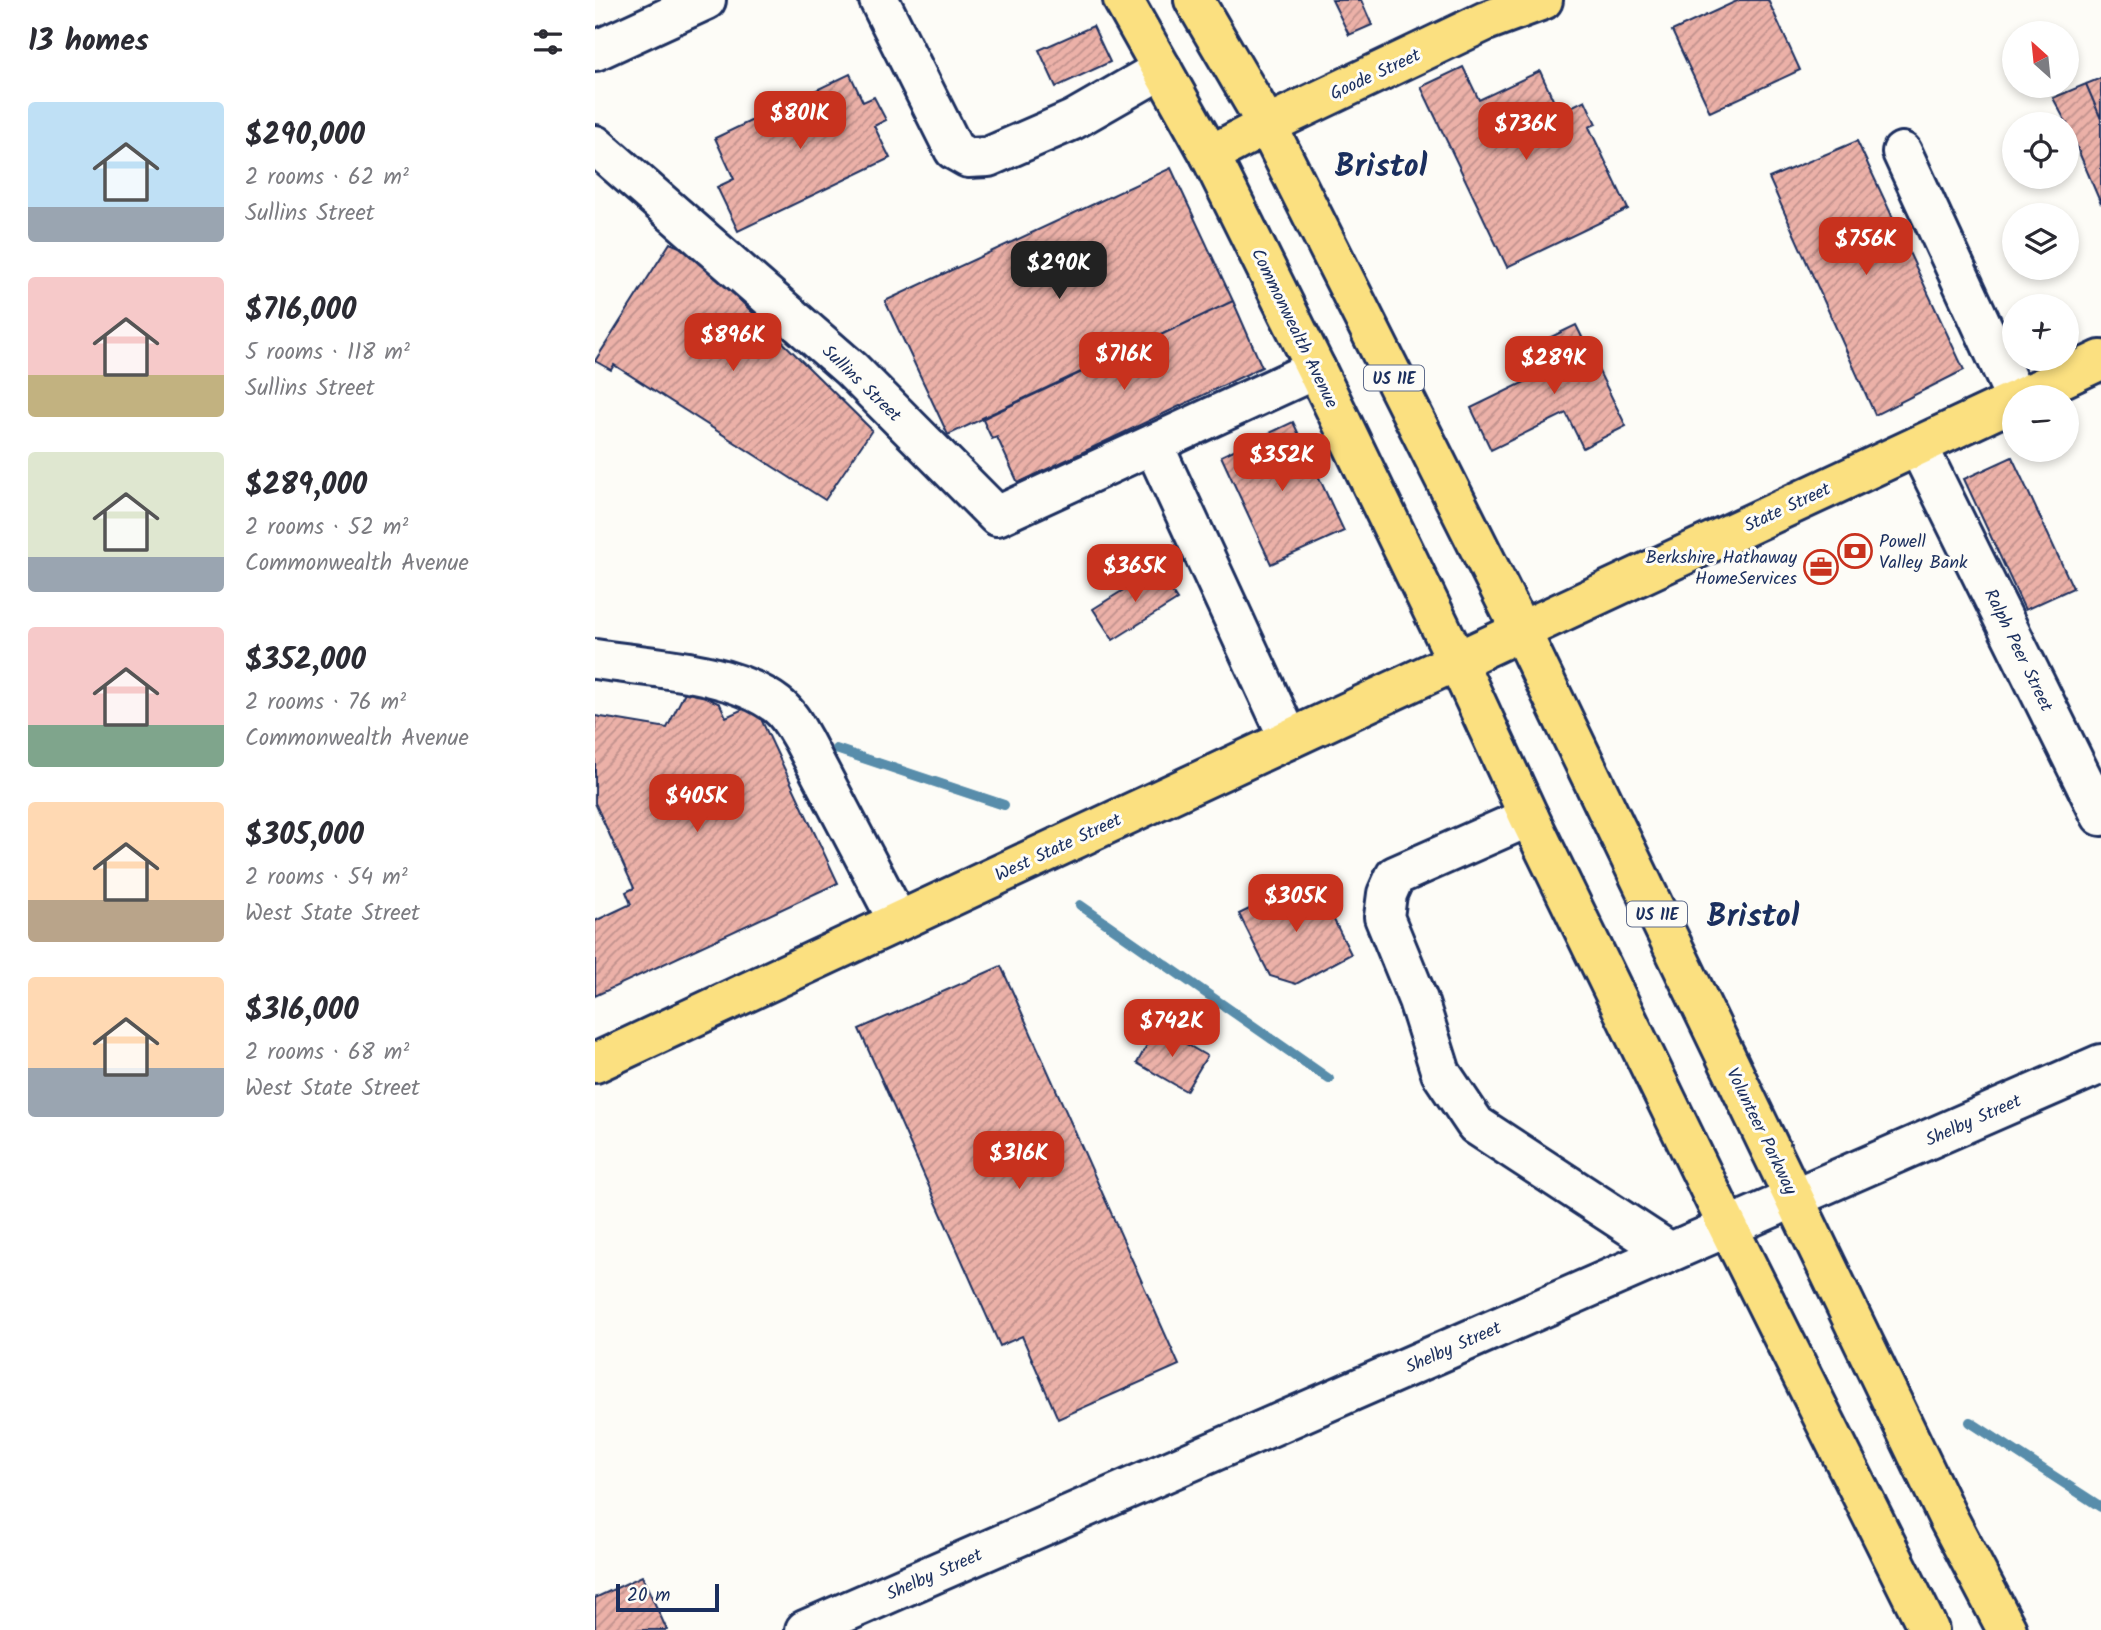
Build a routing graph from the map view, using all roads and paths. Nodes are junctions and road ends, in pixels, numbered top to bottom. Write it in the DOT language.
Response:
graph roads {
  1 [pos="706,0"];
  2 [pos="879,0"];
  3 [pos="1123,0"];
  4 [pos="1194,0"];
  5 [pos="1543,0"];
  6 [pos="595,51"];
  7 [pos="1162,69"];
  8 [pos="1267,125"];
  9 [pos="595,145"];
  10 [pos="1902,152"];
  11 [pos="1210,155"];
  12 [pos="2101,360"];
  13 [pos="1316,369"];
  14 [pos="2009,385"];
  15 [pos="2048,385"];
  16 [pos="2002,405"];
  17 [pos="1153,444"];
  18 [pos="1918,446"];
  19 [pos="1521,631"];
  20 [pos="595,659"];
  21 [pos="1457,661"];
  22 [pos="1289,739"];
  23 [pos="2101,816"];
  24 [pos="1529,817"];
  25 [pos="898,921"];
  26 [pos="595,1063"];
  27 [pos="2101,1064"];
  28 [pos="1794,1198"];
  29 [pos="1728,1227"];
  30 [pos="1670,1252"];
  31 [pos="805,1630"];
  32 [pos="1929,1630"];
  33 [pos="2007,1630"];
  1 -- 6 [label="street"];
  2 -- 7 [label="street"];
  3 -- 7 [label="main road, Commonwealth Avenue"];
  4 -- 8 [label="main road, US 11E"];
  5 -- 8 [label="main road, Goode Street"];
  7 -- 11 [label="main road, Commonwealth Avenue"];
  8 -- 11 [label="main road, Goode Street"];
  8 -- 19 [label="main road, US 11E"];
  9 -- 17 [label="street, Sullins Street"];
  10 -- 14 [label="street"];
  11 -- 13 [label="main road, Commonwealth Avenue"];
  12 -- 15 [label="main road"];
  13 -- 17 [label="street"];
  13 -- 21 [label="main road, Commonwealth Avenue"];
  16 -- 18 [label="main road, State Street"];
  17 -- 22 [label="street"];
  18 -- 19 [label="main road, State Street"];
  18 -- 23 [label="street, Ralph Peer Street"];
  19 -- 21 [label="main road, West State Street"];
  19 -- 28 [label="main road, Volunteer Parkway / US 11E"];
  20 -- 25 [label="street"];
  21 -- 22 [label="main road, West State Street"];
  21 -- 24 [label="main road"];
  22 -- 25 [label="main road, West State Street"];
  24 -- 29 [label="main road"];
  24 -- 30 [label="street"];
  25 -- 26 [label="main road, West State Street"];
  27 -- 28 [label="street, Shelby Street"];
  28 -- 29 [label="street, Shelby Street"];
  28 -- 33 [label="main road, Volunteer Parkway / US 11E"];
  29 -- 30 [label="street, Shelby Street"];
  29 -- 32 [label="main road"];
  30 -- 31 [label="street, Shelby Street"];
}
